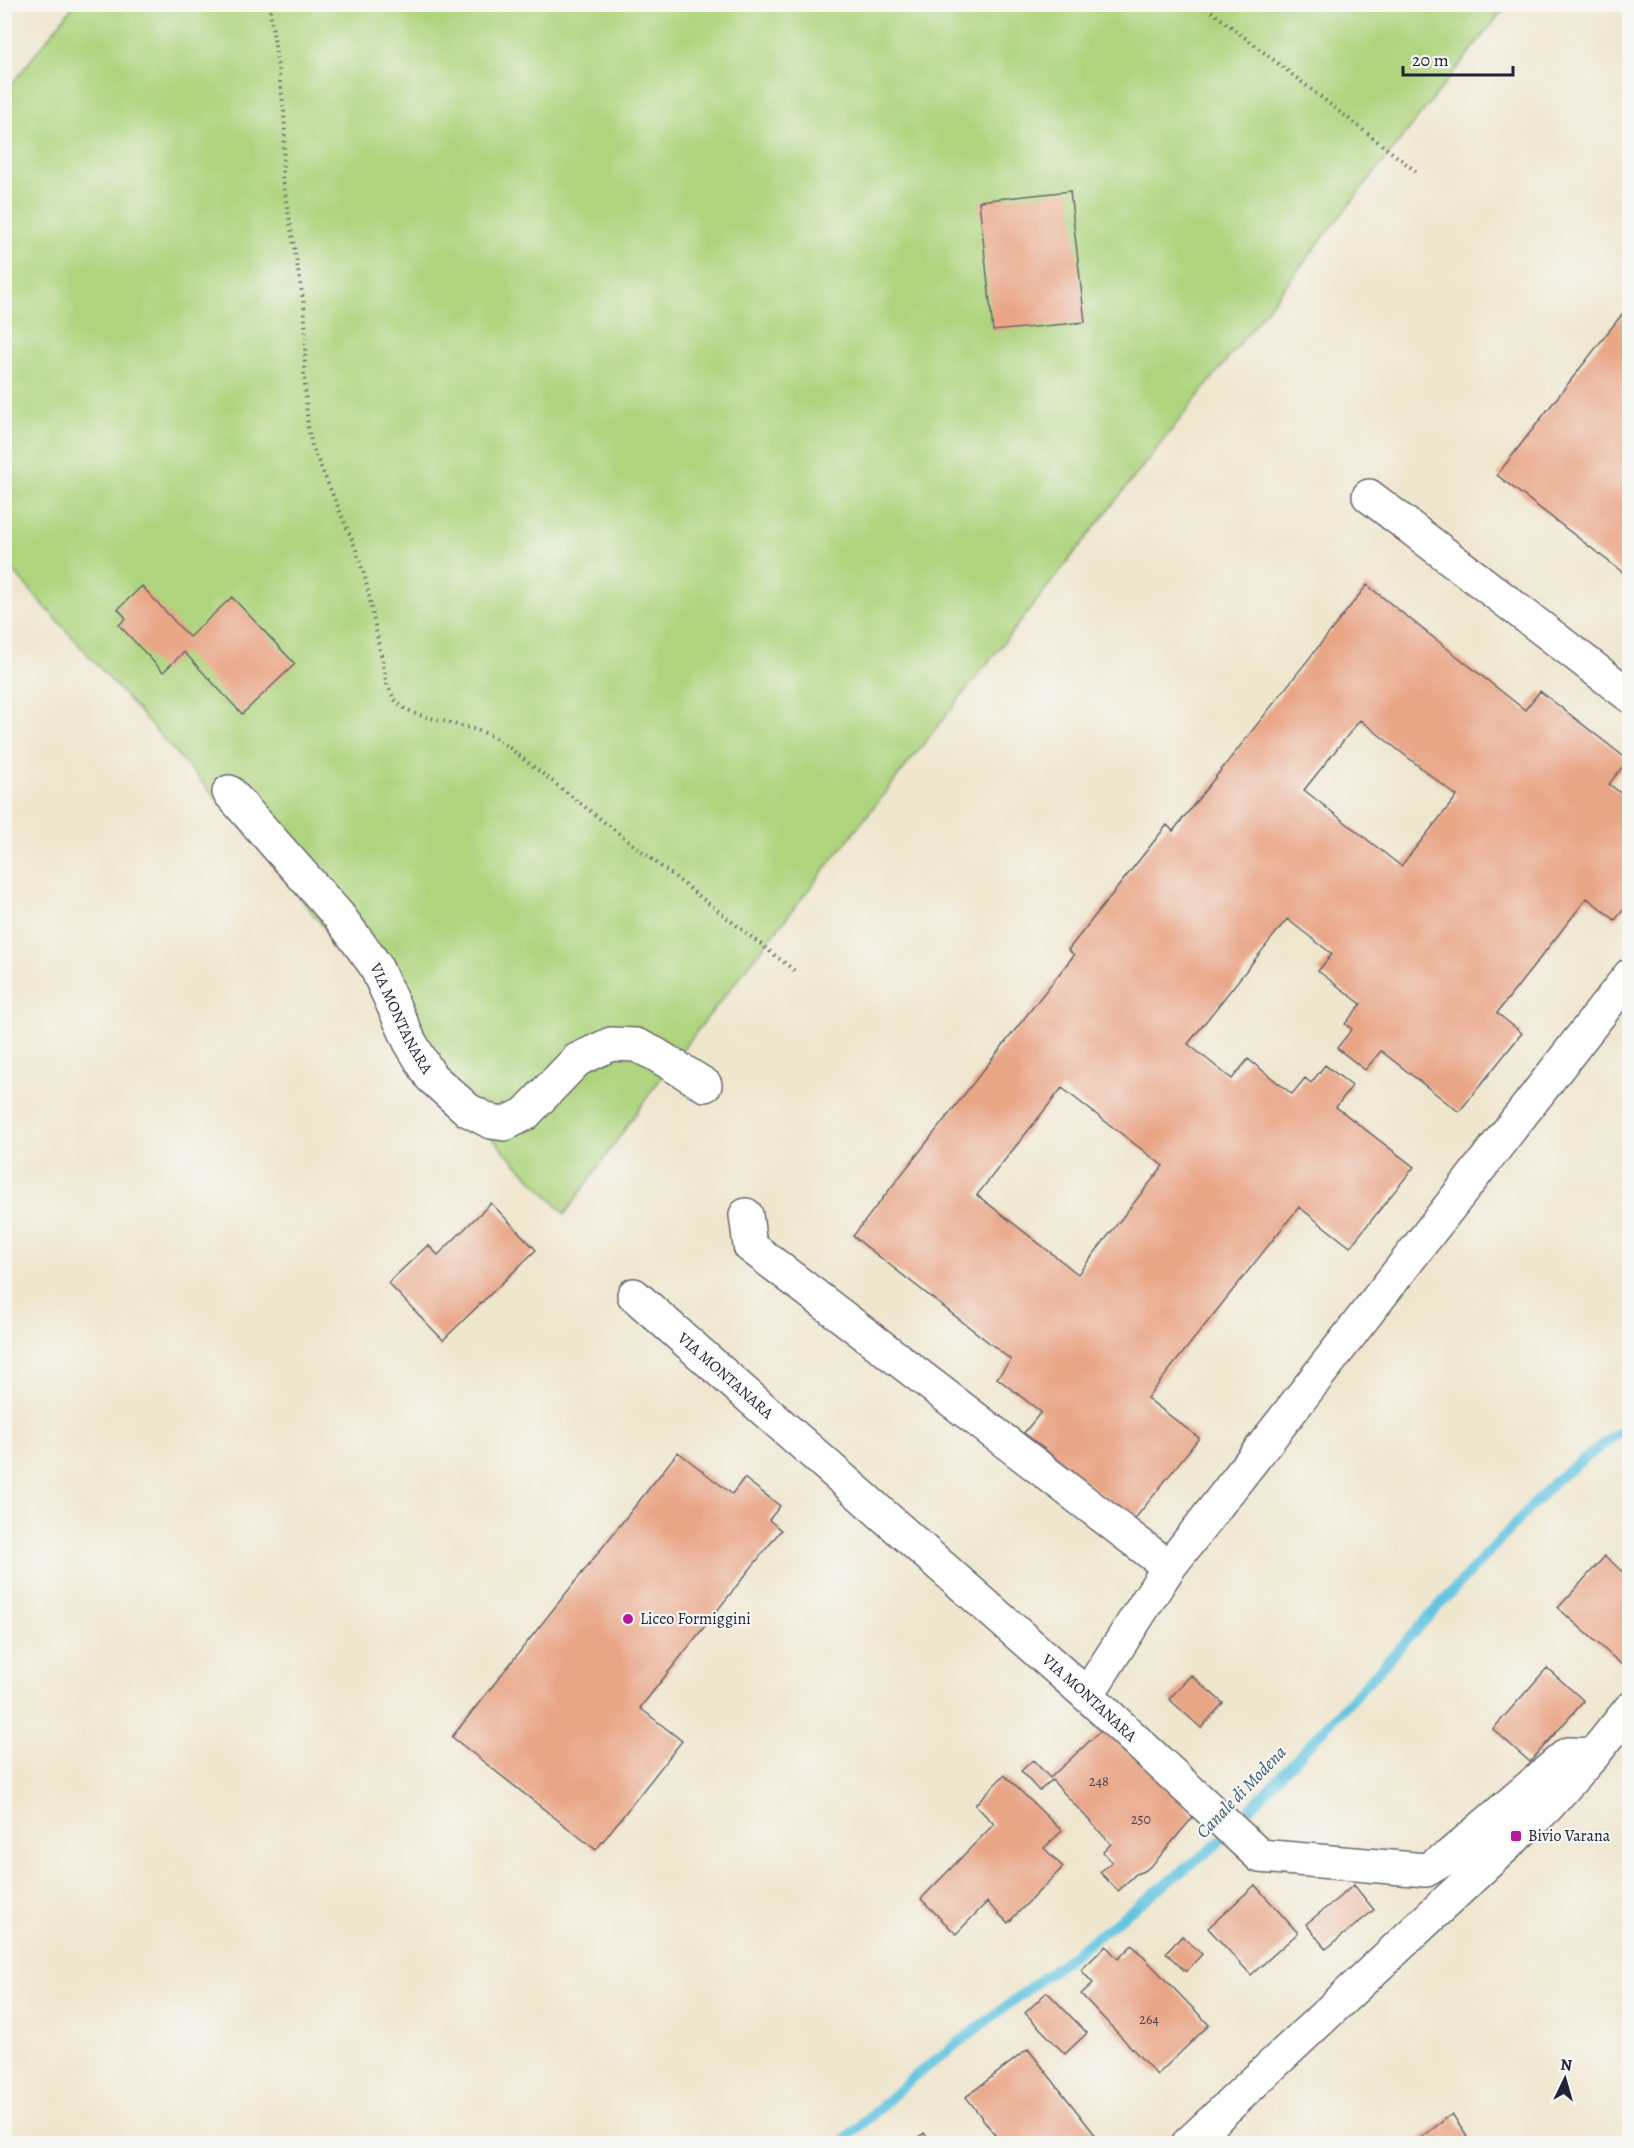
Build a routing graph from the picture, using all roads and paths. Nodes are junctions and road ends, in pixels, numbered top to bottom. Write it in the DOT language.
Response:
graph roads {
  1 [pos="269,4"];
  2 [pos="1202,4"];
  3 [pos="1418,172"];
  4 [pos="1369,496"];
  5 [pos="1629,696"];
  6 [pos="229,792"];
  7 [pos="795,971"];
  8 [pos="1629,975"];
  9 [pos="705,1085"];
  10 [pos="746,1215"];
  11 [pos="634,1295"];
  12 [pos="1168,1567"];
  13 [pos="1087,1695"];
  14 [pos="1629,1709"];
  15 [pos="1593,1755"];
  16 [pos="1188,2144"];
  1 -- 7 [label="path"];
  2 -- 3 [label="path"];
  4 -- 5 [label="main road"];
  6 -- 9 [label="main road, VIA MONTANARA"];
  8 -- 12 [label="main road"];
  10 -- 12 [label="main road"];
  11 -- 13 [label="main road, VIA MONTANARA"];
  12 -- 13 [label="main road"];
  13 -- 15 [label="main road, VIA MONTANARA"];
  14 -- 15 [label="main road"];
  15 -- 16 [label="main road"];
}
